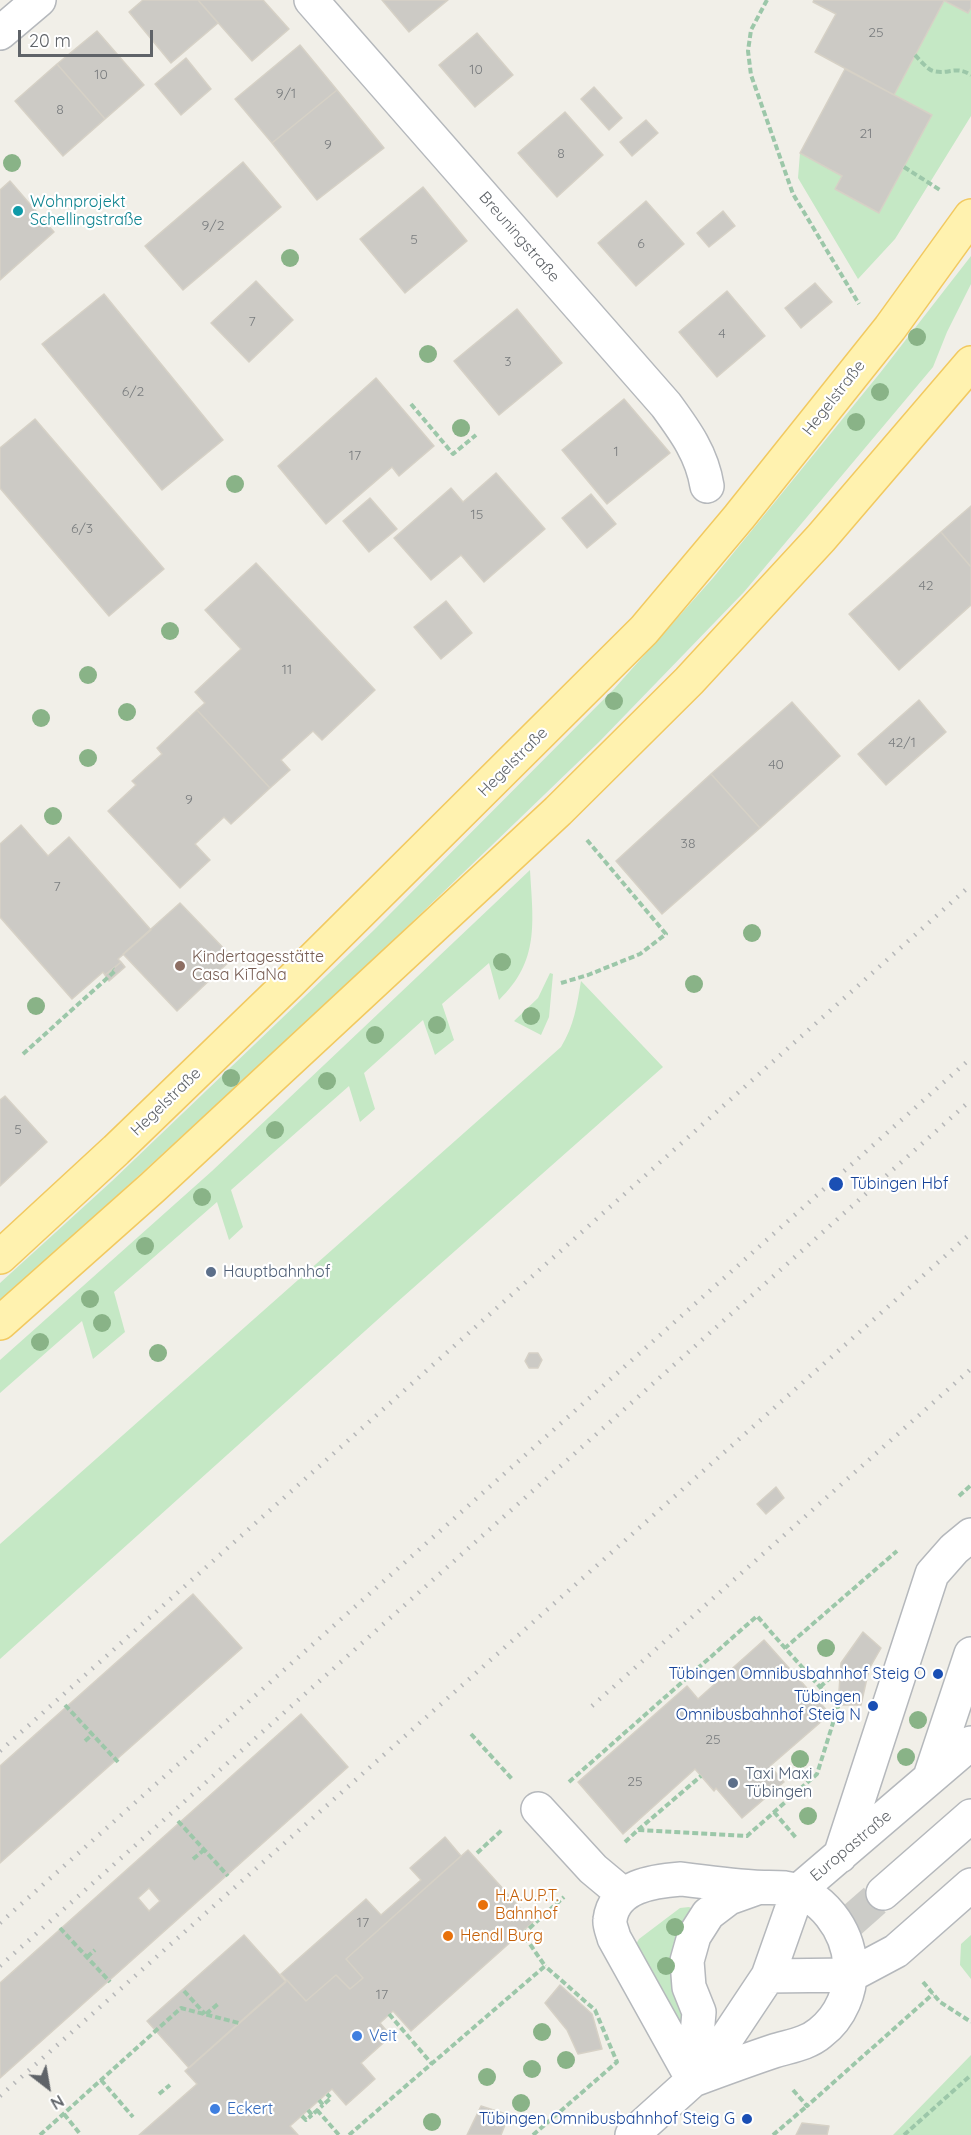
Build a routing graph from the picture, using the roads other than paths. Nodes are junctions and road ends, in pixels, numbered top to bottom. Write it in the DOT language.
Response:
graph roads {
  1 [pos="39,0"];
  2 [pos="311,0"];
  3 [pos="0,33"];
  4 [pos="971,216"];
  5 [pos="971,363"];
  6 [pos="707,486"];
  7 [pos="0,1257"];
  8 [pos="0,1323"];
  9 [pos="971,1535"];
  10 [pos="971,1654"];
  11 [pos="971,1743"];
  12 [pos="930,1779"];
  13 [pos="538,1809"];
  14 [pos="971,1816"];
  15 [pos="840,1856"];
  16 [pos="971,1885"];
  17 [pos="757,1888"];
  18 [pos="798,1891"];
  19 [pos="883,1893"];
  20 [pos="623,1894"];
  21 [pos="851,1975"];
  22 [pos="768,1976"];
  23 [pos="693,2080"];
  24 [pos="632,2135"];
  1 -- 3 [label="street"];
  2 -- 6 [label="street, Breuningstraße"];
  4 -- 7 [label="main road, Hegelstraße"];
  5 -- 8 [label="main road"];
  9 -- 15 [label="street"];
  10 -- 12 [label="street"];
  11 -- 12 [label="street, Europastraße"];
  12 -- 15 [label="street, Europastraße"];
  13 -- 20 [label="street"];
  14 -- 19 [label="street"];
  15 -- 18 [label="street, Europastraße"];
  16 -- 21 [label="street"];
  17 -- 18 [label="street"];
  17 -- 20 [label="street"];
  17 -- 23 [label="street"];
  18 -- 21 [label="street"];
  18 -- 22 [label="street, Europastraße"];
  20 -- 23 [label="street"];
  21 -- 22 [label="street"];
  21 -- 23 [label="street"];
  22 -- 23 [label="street, Europastraße"];
  23 -- 24 [label="street, Europastraße"];
}
